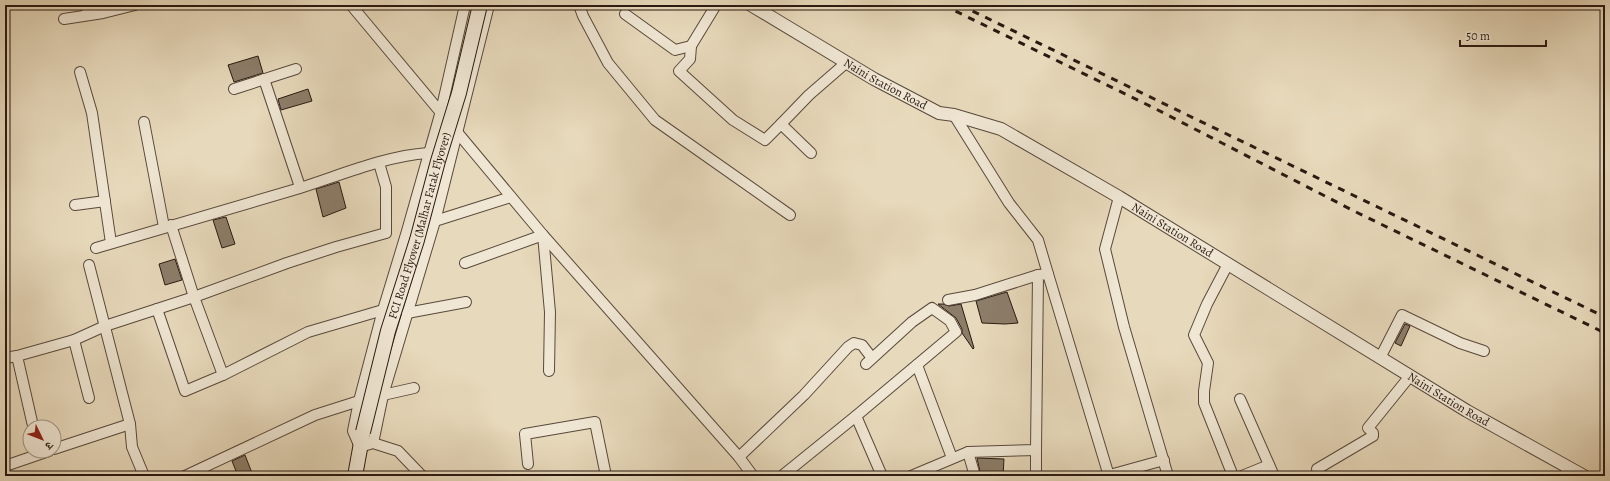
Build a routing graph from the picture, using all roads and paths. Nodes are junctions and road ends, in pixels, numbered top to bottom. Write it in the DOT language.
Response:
graph roads {
  1 [pos="135,5"];
  2 [pos="351,5"];
  3 [pos="465,5"];
  4 [pos="480,5"];
  5 [pos="489,5"];
  6 [pos="579,5"];
  7 [pos="716,5"];
  8 [pos="751,5"];
  9 [pos="88,10"];
  10 [pos="625,14"];
  11 [pos="64,20"];
  12 [pos="691,46"];
  13 [pos="847,62"];
  14 [pos="296,68"];
  15 [pos="80,72"];
  16 [pos="264,79"];
  17 [pos="234,89"];
  18 [pos="441,111"];
  19 [pos="954,115"];
  20 [pos="144,122"];
  21 [pos="781,124"];
  22 [pos="458,132"];
  23 [pos="428,153"];
  24 [pos="811,153"];
  25 [pos="379,163"];
  26 [pos="300,187"];
  27 [pos="511,197"];
  28 [pos="1119,197"];
  29 [pos="105,201"];
  30 [pos="75,205"];
  31 [pos="790,215"];
  32 [pos="435,221"];
  33 [pos="167,226"];
  34 [pos="543,235"];
  35 [pos="111,243"];
  36 [pos="96,248"];
  37 [pos="465,263"];
  38 [pos="1228,264"];
  39 [pos="89,265"];
  40 [pos="1043,275"];
  41 [pos="194,297"];
  42 [pos="948,300"];
  43 [pos="466,302"];
  44 [pos="157,309"];
  45 [pos="383,310"];
  46 [pos="407,313"];
  47 [pos="105,326"];
  48 [pos="74,340"];
  49 [pos="1484,351"];
  50 [pos="17,356"];
  51 [pos="5,358"];
  52 [pos="1380,358"];
  53 [pos="917,365"];
  54 [pos="550,371"];
  55 [pos="223,375"];
  56 [pos="1410,376"];
  57 [pos="414,388"];
  58 [pos="383,395"];
  59 [pos="89,398"];
  60 [pos="1240,398"];
  61 [pos="359,401"];
  62 [pos="856,416"];
  63 [pos="31,419"];
  64 [pos="130,424"];
  65 [pos="366,445"];
  66 [pos="62,446"];
  67 [pos="1036,450"];
  68 [pos="968,452"];
  69 [pos="739,458"];
  70 [pos="952,458"];
  71 [pos="26,459"];
  72 [pos="1164,460"];
  73 [pos="528,464"];
  74 [pos="1269,465"];
  75 [pos="5,466"];
  76 [pos="1317,469"];
  77 [pos="1567,472"];
  78 [pos="144,476"];
  79 [pos="185,476"];
  80 [pos="355,476"];
  81 [pos="422,476"];
  82 [pos="606,476"];
  83 [pos="753,476"];
  84 [pos="782,476"];
  85 [pos="882,476"];
  86 [pos="911,476"];
  87 [pos="975,476"];
  88 [pos="1036,476"];
  89 [pos="1108,476"];
  90 [pos="1168,476"];
  91 [pos="1233,476"];
  92 [pos="1242,476"];
  93 [pos="1274,476"];
  94 [pos="1584,476"];
  1 -- 9 [label="street"];
  2 -- 18 [label="street"];
  3 -- 18 [label="street"];
  4 -- 65 [label="main road, FCI Road Flyover (Malhar Fatak Flyover), bridge"];
  5 -- 22 [label="street"];
  6 -- 31 [label="street"];
  7 -- 12 [label="street"];
  8 -- 13 [label="street, Naini Station Road"];
  9 -- 11 [label="street"];
  10 -- 12 [label="street"];
  12 -- 21 [label="street"];
  13 -- 19 [label="street, Naini Station Road"];
  13 -- 21 [label="street"];
  14 -- 16 [label="street"];
  15 -- 29 [label="street"];
  16 -- 17 [label="street"];
  16 -- 26 [label="street"];
  18 -- 22 [label="street"];
  18 -- 23 [label="street"];
  19 -- 28 [label="street, Naini Station Road"];
  19 -- 40 [label="street"];
  20 -- 33 [label="street"];
  21 -- 24 [label="street"];
  22 -- 27 [label="street"];
  22 -- 32 [label="street"];
  23 -- 25 [label="street"];
  23 -- 45 [label="street"];
  25 -- 26 [label="street"];
  25 -- 41 [label="street"];
  26 -- 33 [label="street"];
  27 -- 32 [label="street"];
  27 -- 34 [label="street"];
  28 -- 38 [label="street, Naini Station Road"];
  28 -- 72 [label="street"];
  29 -- 30 [label="street"];
  29 -- 35 [label="street"];
  32 -- 46 [label="street"];
  33 -- 35 [label="street"];
  33 -- 41 [label="street"];
  34 -- 37 [label="street"];
  34 -- 54 [label="street"];
  34 -- 69 [label="street"];
  35 -- 36 [label="street"];
  38 -- 52 [label="street, Naini Station Road"];
  38 -- 91 [label="street"];
  39 -- 47 [label="street"];
  40 -- 42 [label="street"];
  40 -- 67 [label="street"];
  40 -- 89 [label="street"];
  41 -- 44 [label="street"];
  41 -- 55 [label="street"];
  43 -- 46 [label="street"];
  44 -- 47 [label="street"];
  44 -- 55 [label="street"];
  45 -- 55 [label="street"];
  45 -- 61 [label="street"];
  46 -- 58 [label="street"];
  47 -- 48 [label="street"];
  47 -- 64 [label="street"];
  48 -- 50 [label="street"];
  48 -- 59 [label="street"];
  49 -- 52 [label="street"];
  50 -- 51 [label="street"];
  50 -- 63 [label="street"];
  52 -- 56 [label="street, Naini Station Road"];
  53 -- 62 [label="street"];
  53 -- 69 [label="street"];
  53 -- 70 [label="street"];
  56 -- 76 [label="street"];
  56 -- 77 [label="street, Naini Station Road"];
  57 -- 58 [label="street"];
  58 -- 65 [label="street"];
  60 -- 74 [label="street"];
  61 -- 65 [label="street"];
  61 -- 79 [label="street"];
  62 -- 84 [label="street"];
  62 -- 85 [label="street"];
  64 -- 66 [label="street"];
  64 -- 78 [label="street"];
  65 -- 80 [label="main road, FCI Road Flyover (Malhar Fatak Flyover)"];
  65 -- 81 [label="street"];
  67 -- 68 [label="street"];
  67 -- 88 [label="street"];
  68 -- 70 [label="street"];
  68 -- 87 [label="street"];
  69 -- 83 [label="street"];
  70 -- 86 [label="street"];
  71 -- 75 [label="street"];
  72 -- 89 [label="street"];
  72 -- 90 [label="street"];
  73 -- 82 [label="street"];
  74 -- 92 [label="street"];
  74 -- 93 [label="street"];
  77 -- 94 [label="street, Naini Station Road"];
}
